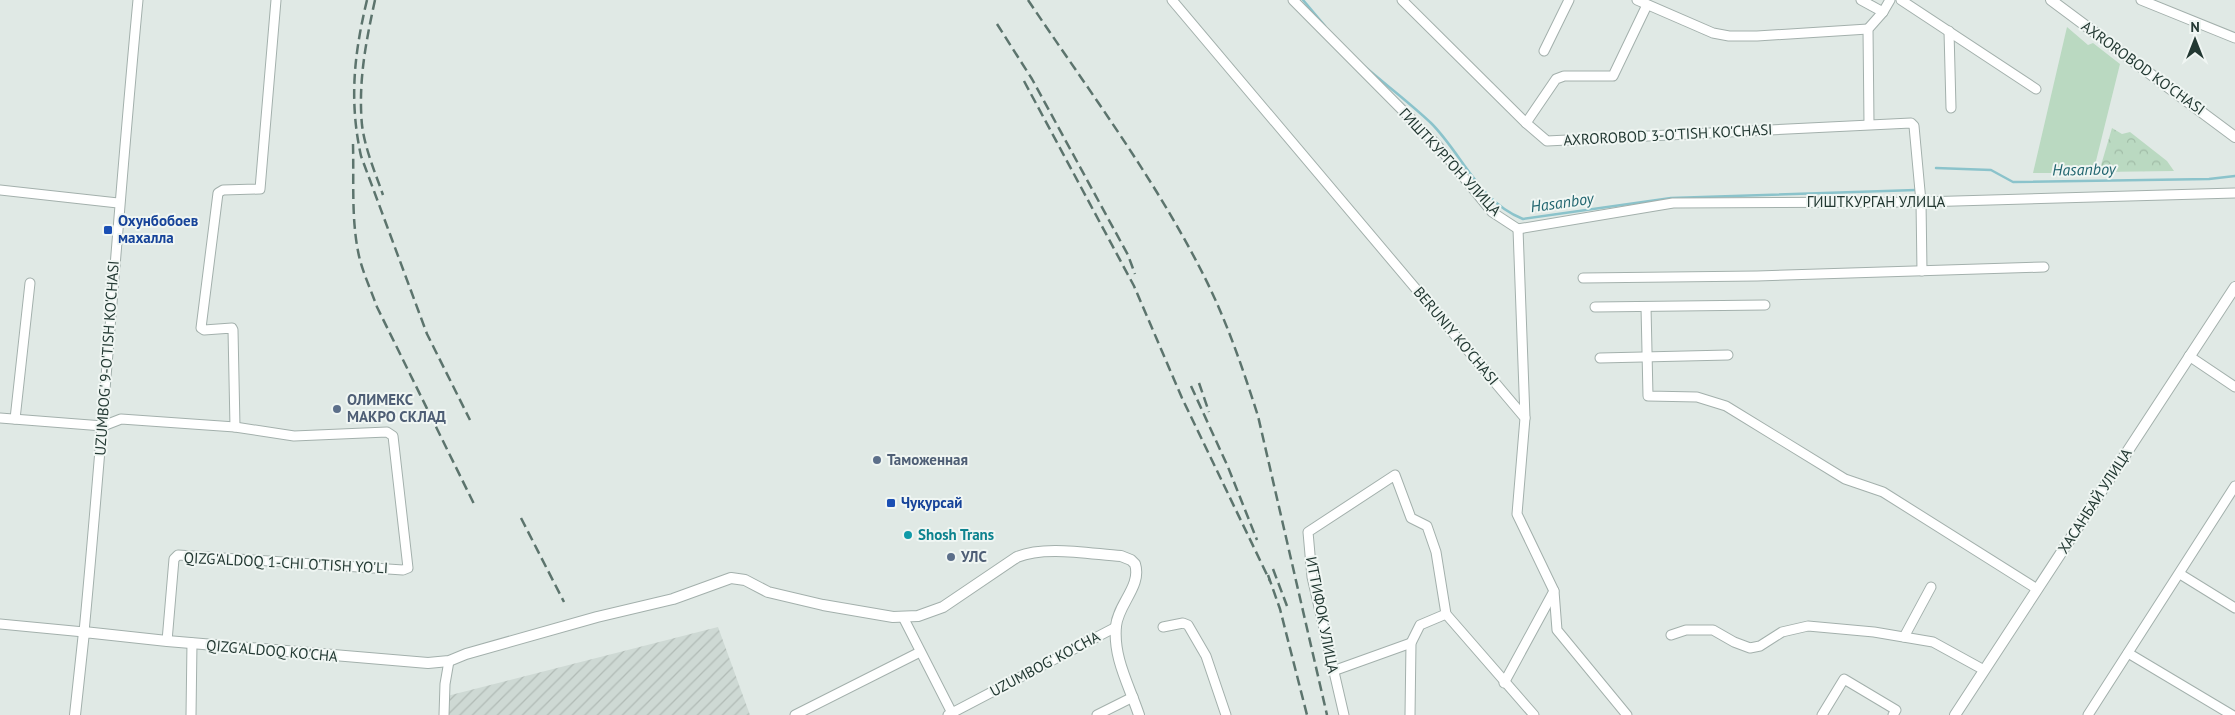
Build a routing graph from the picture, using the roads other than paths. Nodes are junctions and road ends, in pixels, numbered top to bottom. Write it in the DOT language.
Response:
graph roads {
  1 [pos="138,0"];
  2 [pos="276,0"];
  3 [pos="1172,0"];
  4 [pos="1293,0"];
  5 [pos="1402,0"];
  6 [pos="1568,0"];
  7 [pos="1861,0"];
  8 [pos="1890,0"];
  9 [pos="1901,0"];
  10 [pos="2141,0"];
  11 [pos="1643,2"];
  12 [pos="2058,2"];
  13 [pos="1883,12"];
  14 [pos="1868,29"];
  15 [pos="1949,31"];
  16 [pos="2235,38"];
  17 [pos="1544,51"];
  18 [pos="2036,89"];
  19 [pos="1951,108"];
  20 [pos="1526,123"];
  21 [pos="1870,124"];
  22 [pos="2235,137"];
  23 [pos="0,190"];
  24 [pos="2235,193"];
  25 [pos="1921,202"];
  26 [pos="118,203"];
  27 [pos="1518,230"];
  28 [pos="2044,267"];
  29 [pos="1922,271"];
  30 [pos="1583,278"];
  31 [pos="30,283"];
  32 [pos="2235,287"];
  33 [pos="1765,305"];
  34 [pos="1646,306"];
  35 [pos="1595,307"];
  36 [pos="1728,355"];
  37 [pos="2189,356"];
  38 [pos="1647,357"];
  39 [pos="1600,358"];
  40 [pos="2235,387"];
  41 [pos="0,418"];
  42 [pos="1526,418"];
  43 [pos="15,419"];
  44 [pos="103,426"];
  45 [pos="236,427"];
  46 [pos="2235,486"];
  47 [pos="2232,497"];
  48 [pos="2180,574"];
  49 [pos="1932,587"];
  50 [pos="2037,588"];
  51 [pos="1554,591"];
  52 [pos="2235,608"];
  53 [pos="1446,614"];
  54 [pos="903,618"];
  55 [pos="0,624"];
  56 [pos="1116,627"];
  57 [pos="1163,627"];
  58 [pos="84,632"];
  59 [pos="1671,635"];
  60 [pos="1904,637"];
  61 [pos="167,641"];
  62 [pos="192,643"];
  63 [pos="1410,643"];
  64 [pos="920,652"];
  65 [pos="2128,653"];
  66 [pos="449,661"];
  67 [pos="1984,670"];
  68 [pos="1333,671"];
  69 [pos="1504,683"];
  70 [pos="1133,697"];
  71 [pos="951,714"];
  72 [pos="1957,714"];
  73 [pos="75,715"];
  74 [pos="191,715"];
  75 [pos="444,715"];
  76 [pos="794,715"];
  77 [pos="1097,715"];
  78 [pos="1139,715"];
  79 [pos="1226,715"];
  80 [pos="1344,715"];
  81 [pos="1410,715"];
  82 [pos="1534,715"];
  83 [pos="1627,715"];
  84 [pos="1822,715"];
  85 [pos="1893,715"];
  86 [pos="2088,715"];
  87 [pos="2232,715"];
  1 -- 26 [label="street, UZUMBOG' 9-O'TISH KO'CHASI"];
  2 -- 45 [label="street"];
  3 -- 42 [label="street, BERUNIY KO'CHASI"];
  4 -- 27 [label="street, ГИШТКУРГОН УЛИЦА"];
  5 -- 20 [label="street, AXROROBOD 3-O'TISH KO'CHASI"];
  6 -- 17 [label="street"];
  7 -- 13 [label="street"];
  8 -- 13 [label="street"];
  9 -- 15 [label="street"];
  10 -- 16 [label="street"];
  11 -- 14 [label="street"];
  11 -- 20 [label="street"];
  12 -- 22 [label="street, AXROROBOD KO'CHASI"];
  13 -- 14 [label="street"];
  14 -- 21 [label="street"];
  15 -- 18 [label="street"];
  15 -- 19 [label="street"];
  20 -- 21 [label="street, AXROROBOD 3-O'TISH KO'CHASI"];
  21 -- 25 [label="street, AXROROBOD 3-O'TISH KO'CHASI"];
  23 -- 26 [label="street"];
  24 -- 25 [label="street, ГИШТКУРГАН УЛИЦА"];
  25 -- 27 [label="street, ГИШТКУРГАН УЛИЦА"];
  25 -- 29 [label="street"];
  26 -- 44 [label="street, UZUMBOG' 9-O'TISH KO'CHASI"];
  27 -- 42 [label="street"];
  28 -- 29 [label="street"];
  29 -- 30 [label="street"];
  31 -- 43 [label="street"];
  32 -- 37 [label="street, ХАСАНБАЙ УЛИЦА"];
  33 -- 34 [label="street"];
  34 -- 35 [label="street"];
  34 -- 38 [label="street"];
  36 -- 38 [label="street"];
  37 -- 40 [label="street"];
  37 -- 50 [label="street, ХАСАНБАЙ УЛИЦА"];
  38 -- 39 [label="street"];
  38 -- 50 [label="street"];
  41 -- 43 [label="street"];
  42 -- 51 [label="street"];
  43 -- 44 [label="street"];
  44 -- 45 [label="street"];
  44 -- 58 [label="street, UZUMBOG' 9-O'TISH KO'CHASI"];
  45 -- 61 [label="street, QIZG'ALDOQ 1-CHI O'TISH YO'LI"];
  46 -- 47 [label="street"];
  47 -- 48 [label="street"];
  48 -- 52 [label="street"];
  48 -- 65 [label="street"];
  49 -- 60 [label="street"];
  50 -- 67 [label="street, ХАСАНБАЙ УЛИЦА"];
  51 -- 69 [label="street"];
  51 -- 83 [label="street"];
  53 -- 63 [label="street"];
  53 -- 68 [label="street, ИТТИФОК УЛИЦА"];
  53 -- 69 [label="street"];
  54 -- 56 [label="street"];
  54 -- 64 [label="street"];
  54 -- 66 [label="street, QIZG'ALDOQ KO'CHA"];
  55 -- 58 [label="street, QIZG'ALDOQ KO'CHA"];
  56 -- 70 [label="street"];
  56 -- 71 [label="street, UZUMBOG' KO'CHA"];
  57 -- 79 [label="street"];
  58 -- 61 [label="street, QIZG'ALDOQ KO'CHA"];
  58 -- 73 [label="street, UZUMBOG' 9-O'TISH KO'CHASI"];
  59 -- 60 [label="street"];
  60 -- 67 [label="street"];
  61 -- 62 [label="street, QIZG'ALDOQ KO'CHA"];
  62 -- 66 [label="street, QIZG'ALDOQ KO'CHA"];
  62 -- 74 [label="street"];
  63 -- 68 [label="street"];
  63 -- 81 [label="street"];
  64 -- 71 [label="street"];
  64 -- 76 [label="street"];
  65 -- 86 [label="street"];
  65 -- 87 [label="street"];
  66 -- 75 [label="street"];
  67 -- 72 [label="street, ХАСАНБАЙ УЛИЦА"];
  68 -- 80 [label="street, ИТТИФОК УЛИЦА"];
  69 -- 82 [label="street"];
  70 -- 77 [label="street"];
  70 -- 78 [label="street"];
  84 -- 85 [label="street"];
}
